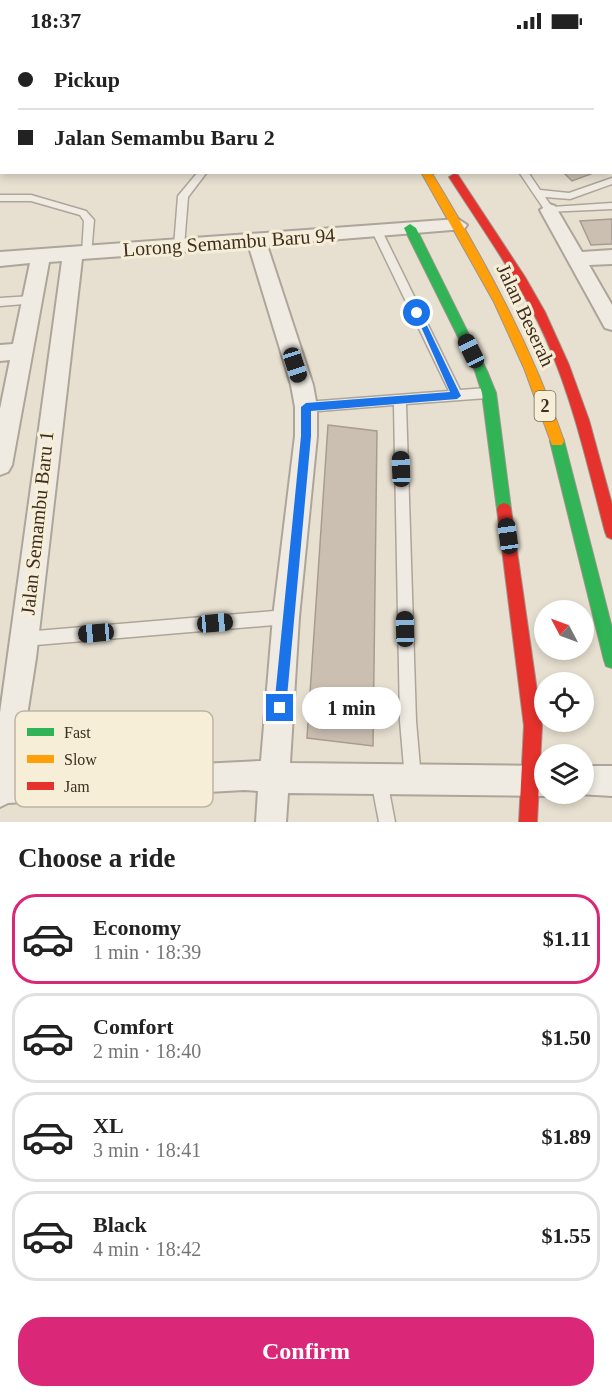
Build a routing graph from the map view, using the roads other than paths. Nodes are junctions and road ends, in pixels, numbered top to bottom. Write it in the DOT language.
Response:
graph roads {
  1 [pos="201,174"];
  2 [pos="427,174"];
  3 [pos="453,174"];
  4 [pos="525,174"];
  5 [pos="612,181"];
  6 [pos="538,193"];
  7 [pos="0,198"];
  8 [pos="612,206"];
  9 [pos="549,210"];
  10 [pos="458,225"];
  11 [pos="410,228"];
  12 [pos="377,231"];
  13 [pos="256,240"];
  14 [pos="179,246"];
  15 [pos="80,253"];
  16 [pos="41,256"];
  17 [pos="612,257"];
  18 [pos="0,259"];
  19 [pos="577,259"];
  20 [pos="32,300"];
  21 [pos="0,302"];
  22 [pos="610,317"];
  23 [pos="21,352"];
  24 [pos="0,353"];
  25 [pos="489,393"];
  26 [pos="457,396"];
  27 [pos="400,400"];
  28 [pos="306,407"];
  29 [pos="0,465"];
  30 [pos="612,532"];
  31 [pos="286,617"];
  32 [pos="24,639"];
  33 [pos="612,660"];
  34 [pos="10,673"];
  35 [pos="534,744"];
  36 [pos="213,777"];
  37 [pos="274,777"];
  38 [pos="379,780"];
  39 [pos="414,780"];
  40 [pos="534,781"];
  41 [pos="594,781"];
  42 [pos="612,782"];
  43 [pos="15,789"];
  44 [pos="0,790"];
  45 [pos="534,795"];
  46 [pos="271,822"];
  47 [pos="387,822"];
  48 [pos="528,822"];
  1 -- 14 [label="lane"];
  2 -- 10 [label="main road, Jalan Beserah / 2"];
  3 -- 30 [label="main road, Jalan Beserah / 2"];
  4 -- 6 [label="lane"];
  5 -- 6 [label="lane"];
  6 -- 9 [label="lane"];
  7 -- 15 [label="lane"];
  8 -- 9 [label="lane"];
  9 -- 19 [label="street"];
  10 -- 11 [label="street, Lorong Semambu Baru 94"];
  10 -- 33 [label="main road, Jalan Beserah / 2"];
  11 -- 12 [label="street, Lorong Semambu Baru 94"];
  11 -- 25 [label="main road"];
  12 -- 13 [label="street, Lorong Semambu Baru 94"];
  12 -- 26 [label="lane"];
  13 -- 14 [label="street, Lorong Semambu Baru 94"];
  13 -- 28 [label="street"];
  14 -- 15 [label="street, Lorong Semambu Baru 94"];
  15 -- 16 [label="street, Lorong Semambu Baru 94"];
  15 -- 32 [label="street, Jalan Semambu Baru 1"];
  16 -- 18 [label="street, Lorong Semambu Baru 94"];
  16 -- 20 [label="street"];
  17 -- 19 [label="street"];
  19 -- 22 [label="street"];
  20 -- 21 [label="lane"];
  20 -- 23 [label="street"];
  23 -- 24 [label="street"];
  23 -- 29 [label="street"];
  25 -- 26 [label="lane"];
  25 -- 35 [label="main road"];
  26 -- 27 [label="lane"];
  27 -- 28 [label="lane"];
  27 -- 39 [label="lane"];
  28 -- 31 [label="street"];
  31 -- 32 [label="lane"];
  31 -- 37 [label="street"];
  32 -- 34 [label="street, Jalan Semambu Baru 1"];
  34 -- 44 [label="street, Jalan Semambu Baru 1"];
  36 -- 37 [label="street"];
  37 -- 38 [label="street"];
  37 -- 46 [label="street"];
  38 -- 39 [label="street"];
  38 -- 47 [label="lane"];
  39 -- 40 [label="street"];
  41 -- 42 [label="street"];
  43 -- 44 [label="street"];
  45 -- 48 [label="main road"];
}
